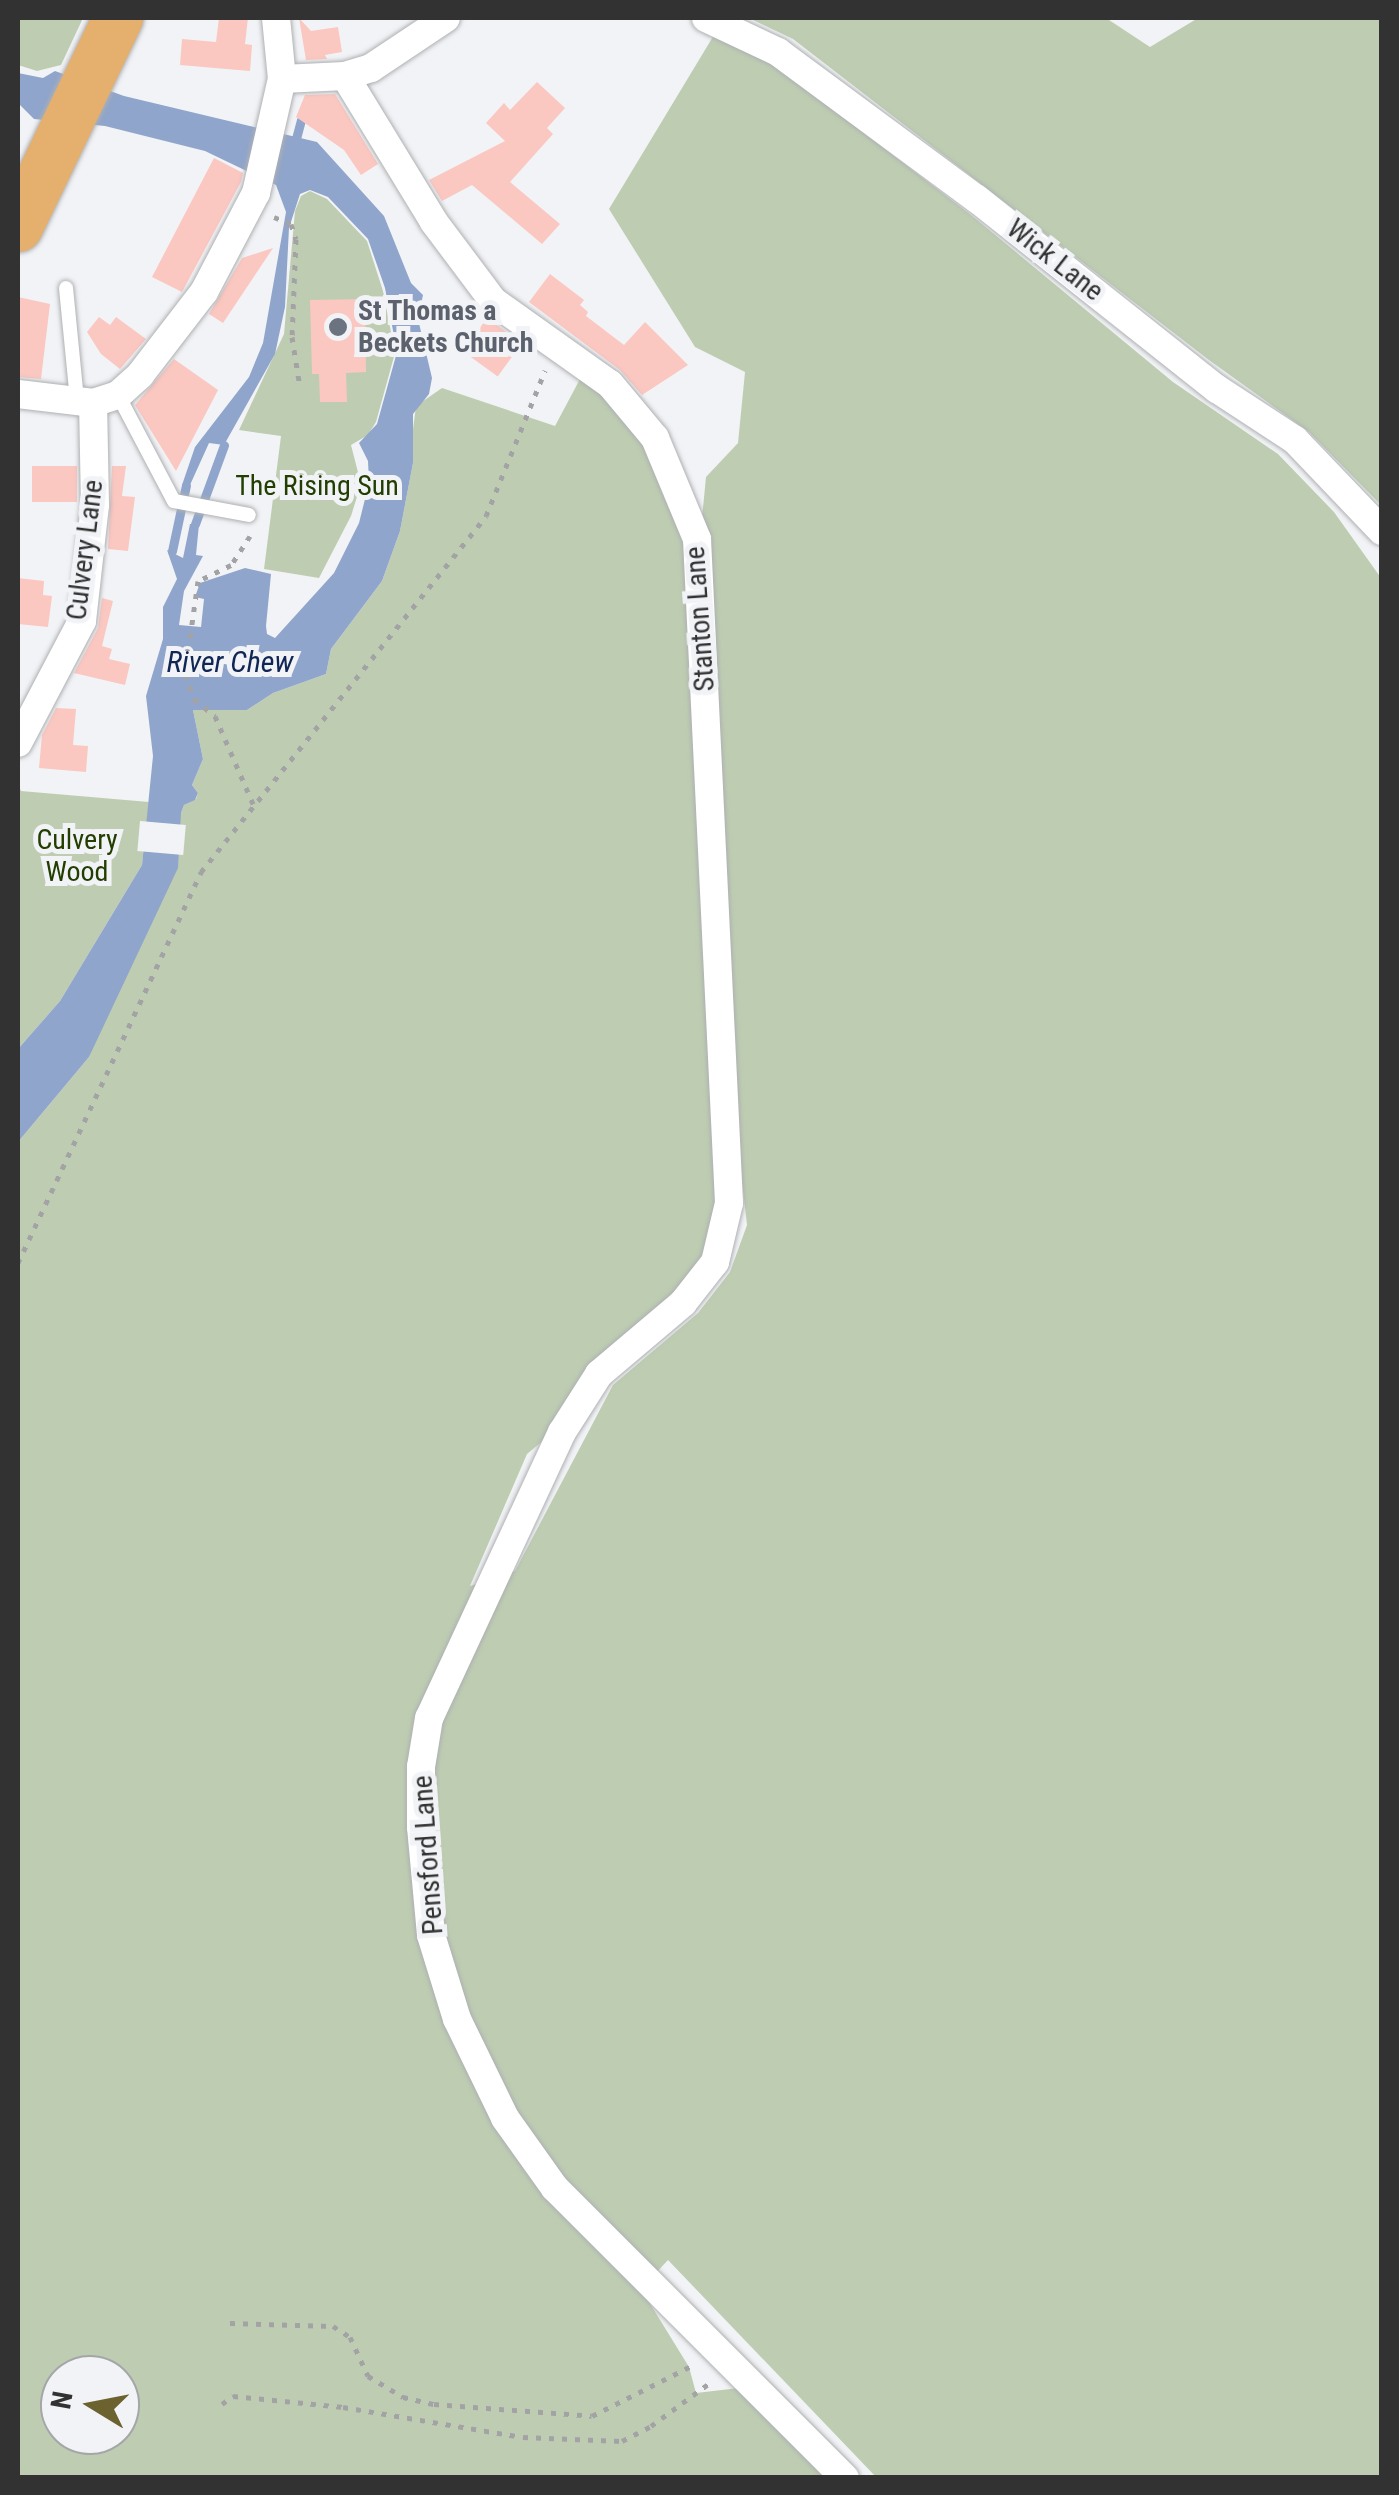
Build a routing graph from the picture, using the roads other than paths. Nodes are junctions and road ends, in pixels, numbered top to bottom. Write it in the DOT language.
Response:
graph roads {
  1 [pos="276,18"];
  2 [pos="446,18"];
  3 [pos="706,18"];
  4 [pos="108,38"];
  5 [pos="344,76"];
  6 [pos="282,80"];
  7 [pos="18,227"];
  8 [pos="66,288"];
  9 [pos="18,394"];
  10 [pos="96,400"];
  11 [pos="249,515"];
  12 [pos="1382,531"];
  13 [pos="18,743"];
  14 [pos="726,1114"];
  15 [pos="846,2478"];
  1 -- 6 [label="street"];
  2 -- 5 [label="street"];
  3 -- 12 [label="street, Wick Lane"];
  4 -- 7 [label="highway"];
  5 -- 6 [label="street"];
  5 -- 14 [label="street, Stanton Lane"];
  6 -- 10 [label="street"];
  8 -- 10 [label="lane"];
  9 -- 10 [label="street"];
  10 -- 11 [label="lane"];
  10 -- 13 [label="street, Culvery Lane"];
  14 -- 15 [label="street, Pensford Lane"];
}
